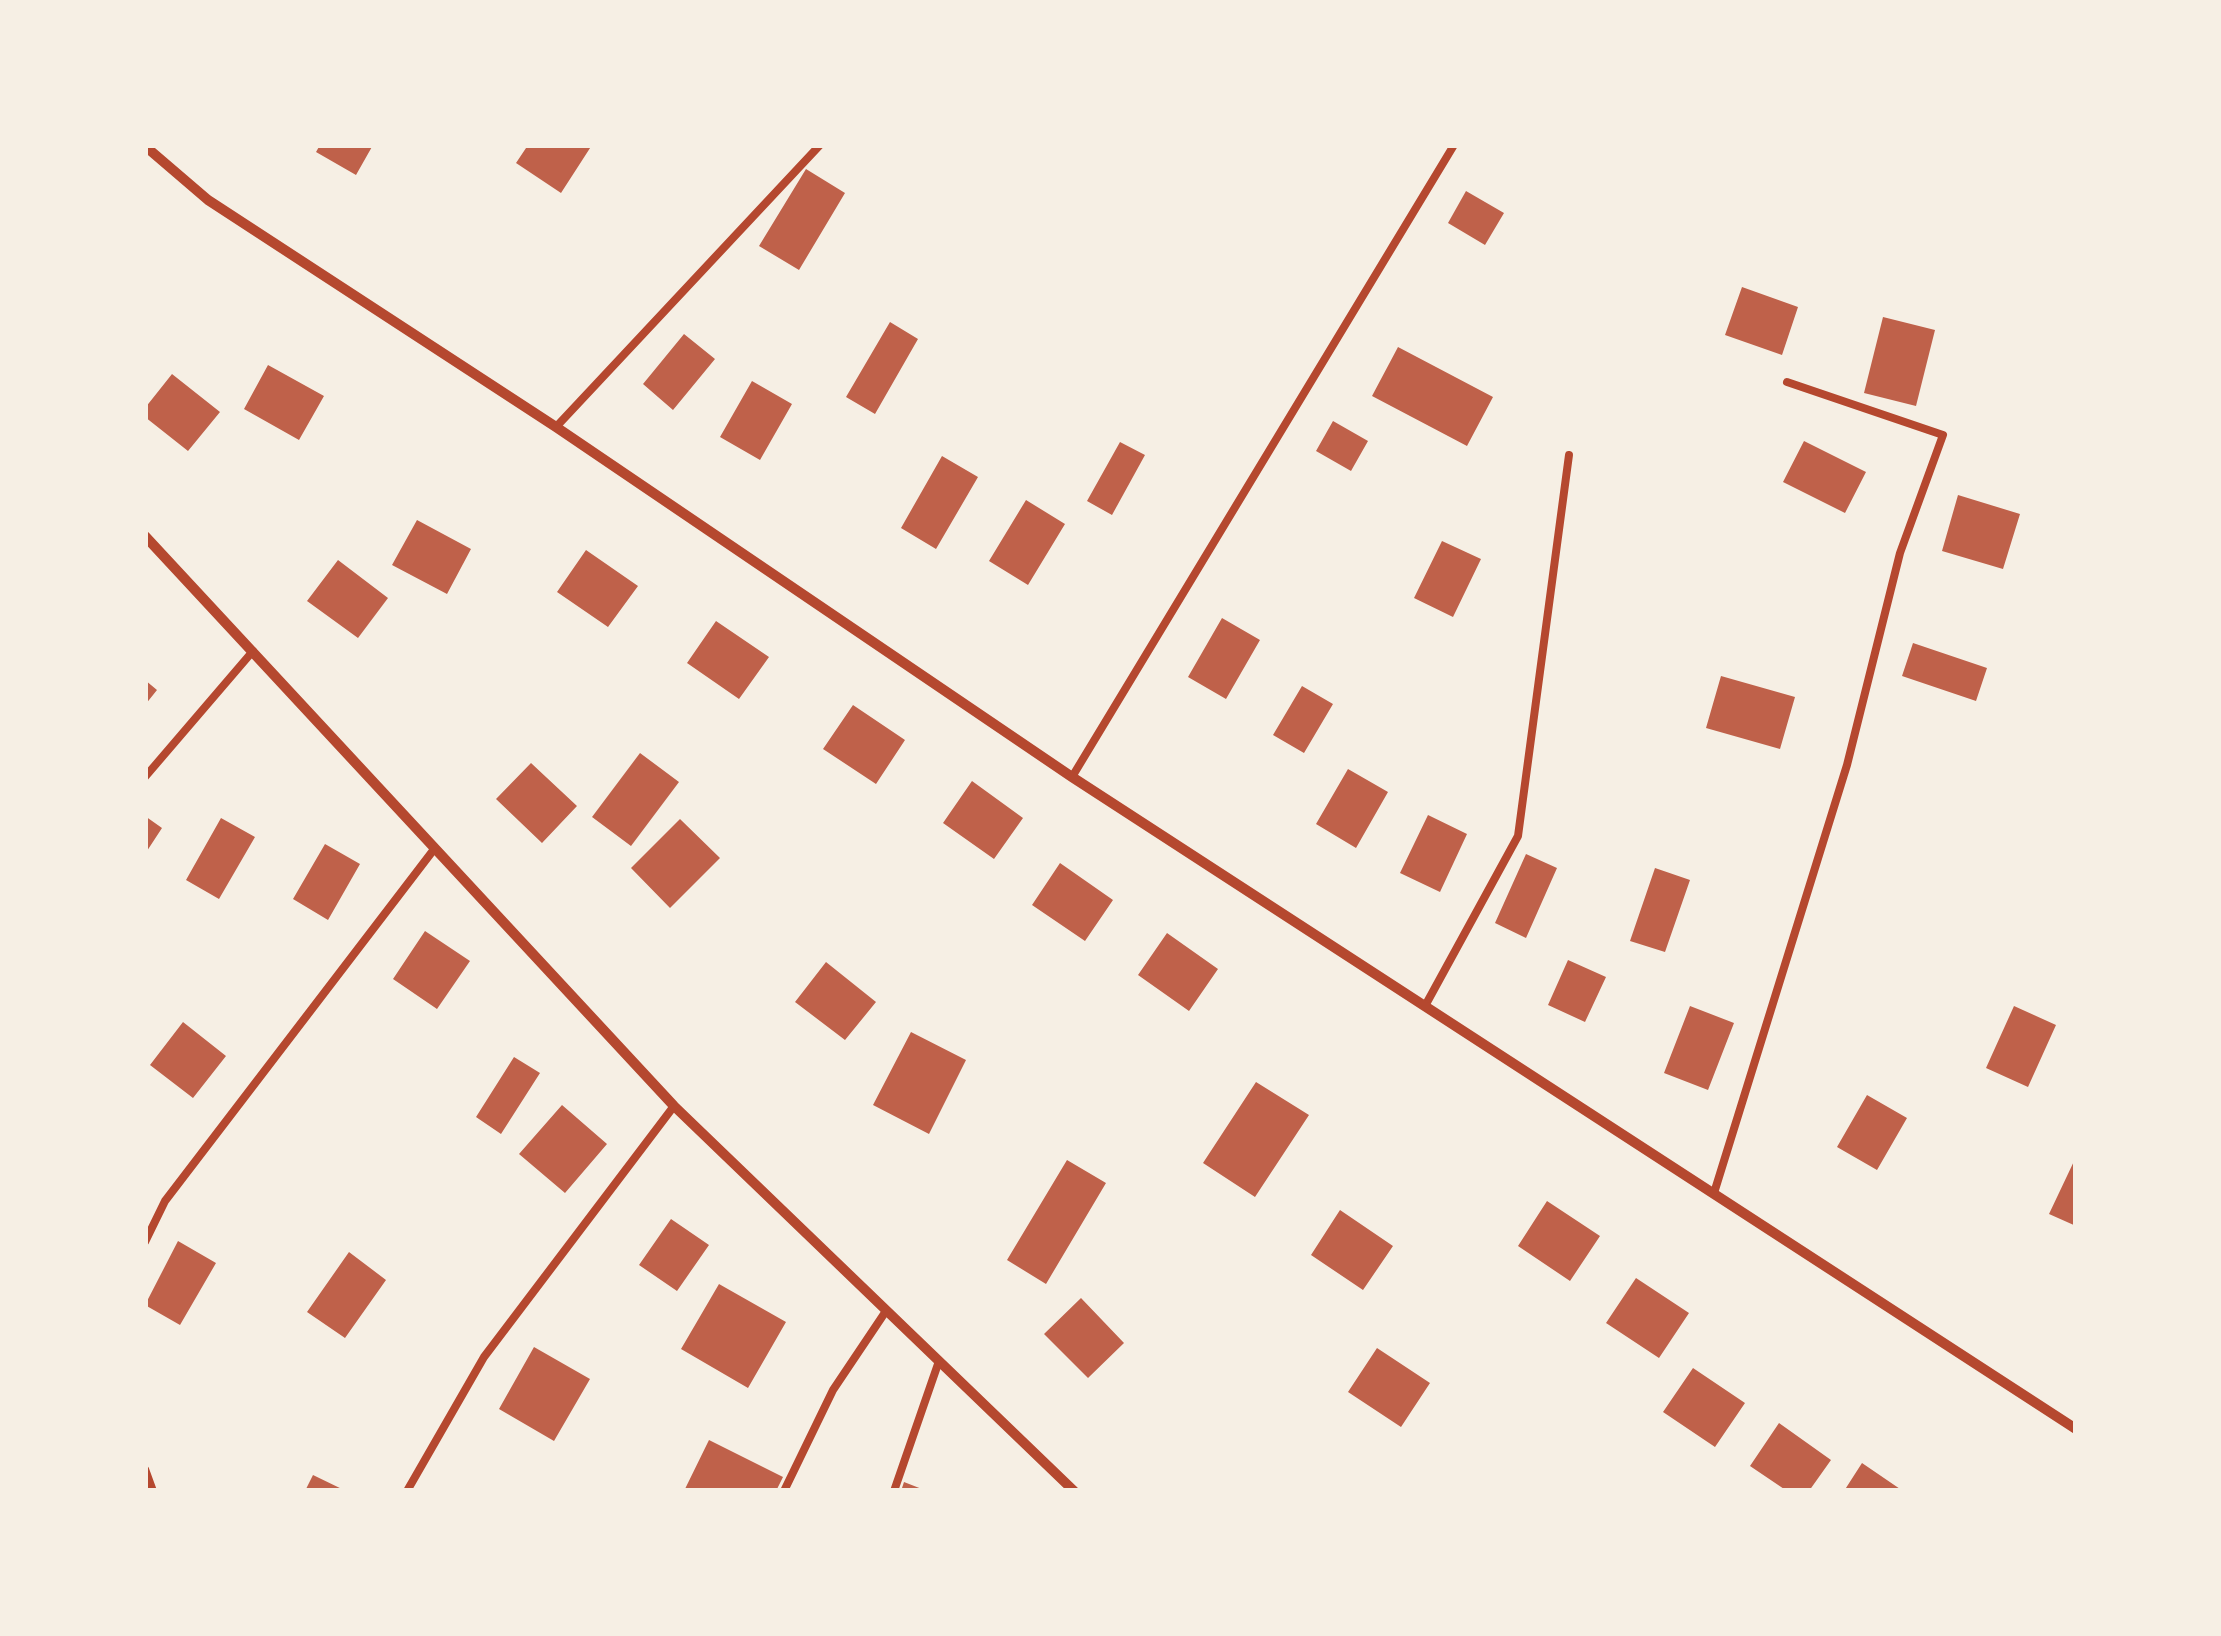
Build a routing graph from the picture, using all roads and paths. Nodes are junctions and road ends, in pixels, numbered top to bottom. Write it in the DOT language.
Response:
graph roads {
  1 [pos="820,145"];
  2 [pos="1454,145"];
  3 [pos="145,146"];
  4 [pos="1787,382"];
  5 [pos="556,427"];
  6 [pos="1569,455"];
  7 [pos="145,536"];
  8 [pos="252,651"];
  9 [pos="145,777"];
  10 [pos="1072,777"];
  11 [pos="435,848"];
  12 [pos="1425,1006"];
  13 [pos="674,1106"];
  14 [pos="1714,1193"];
  15 [pos="145,1242"];
  16 [pos="886,1310"];
  17 [pos="939,1361"];
  18 [pos="2076,1429"];
  19 [pos="145,1469"];
  20 [pos="153,1491"];
  21 [pos="407,1491"];
  22 [pos="784,1491"];
  23 [pos="894,1491"];
  24 [pos="1074,1491"];
  1 -- 5 [label="lane"];
  2 -- 10 [label="lane"];
  3 -- 5 [label="street"];
  4 -- 14 [label="lane"];
  5 -- 10 [label="street"];
  6 -- 12 [label="lane"];
  7 -- 8 [label="street"];
  8 -- 9 [label="lane"];
  8 -- 11 [label="street"];
  10 -- 12 [label="street"];
  11 -- 13 [label="street"];
  11 -- 15 [label="lane"];
  12 -- 14 [label="street"];
  13 -- 16 [label="street"];
  13 -- 21 [label="lane"];
  14 -- 18 [label="street"];
  16 -- 17 [label="street"];
  16 -- 22 [label="lane"];
  17 -- 23 [label="lane"];
  17 -- 24 [label="street"];
  19 -- 20 [label="lane"];
}
